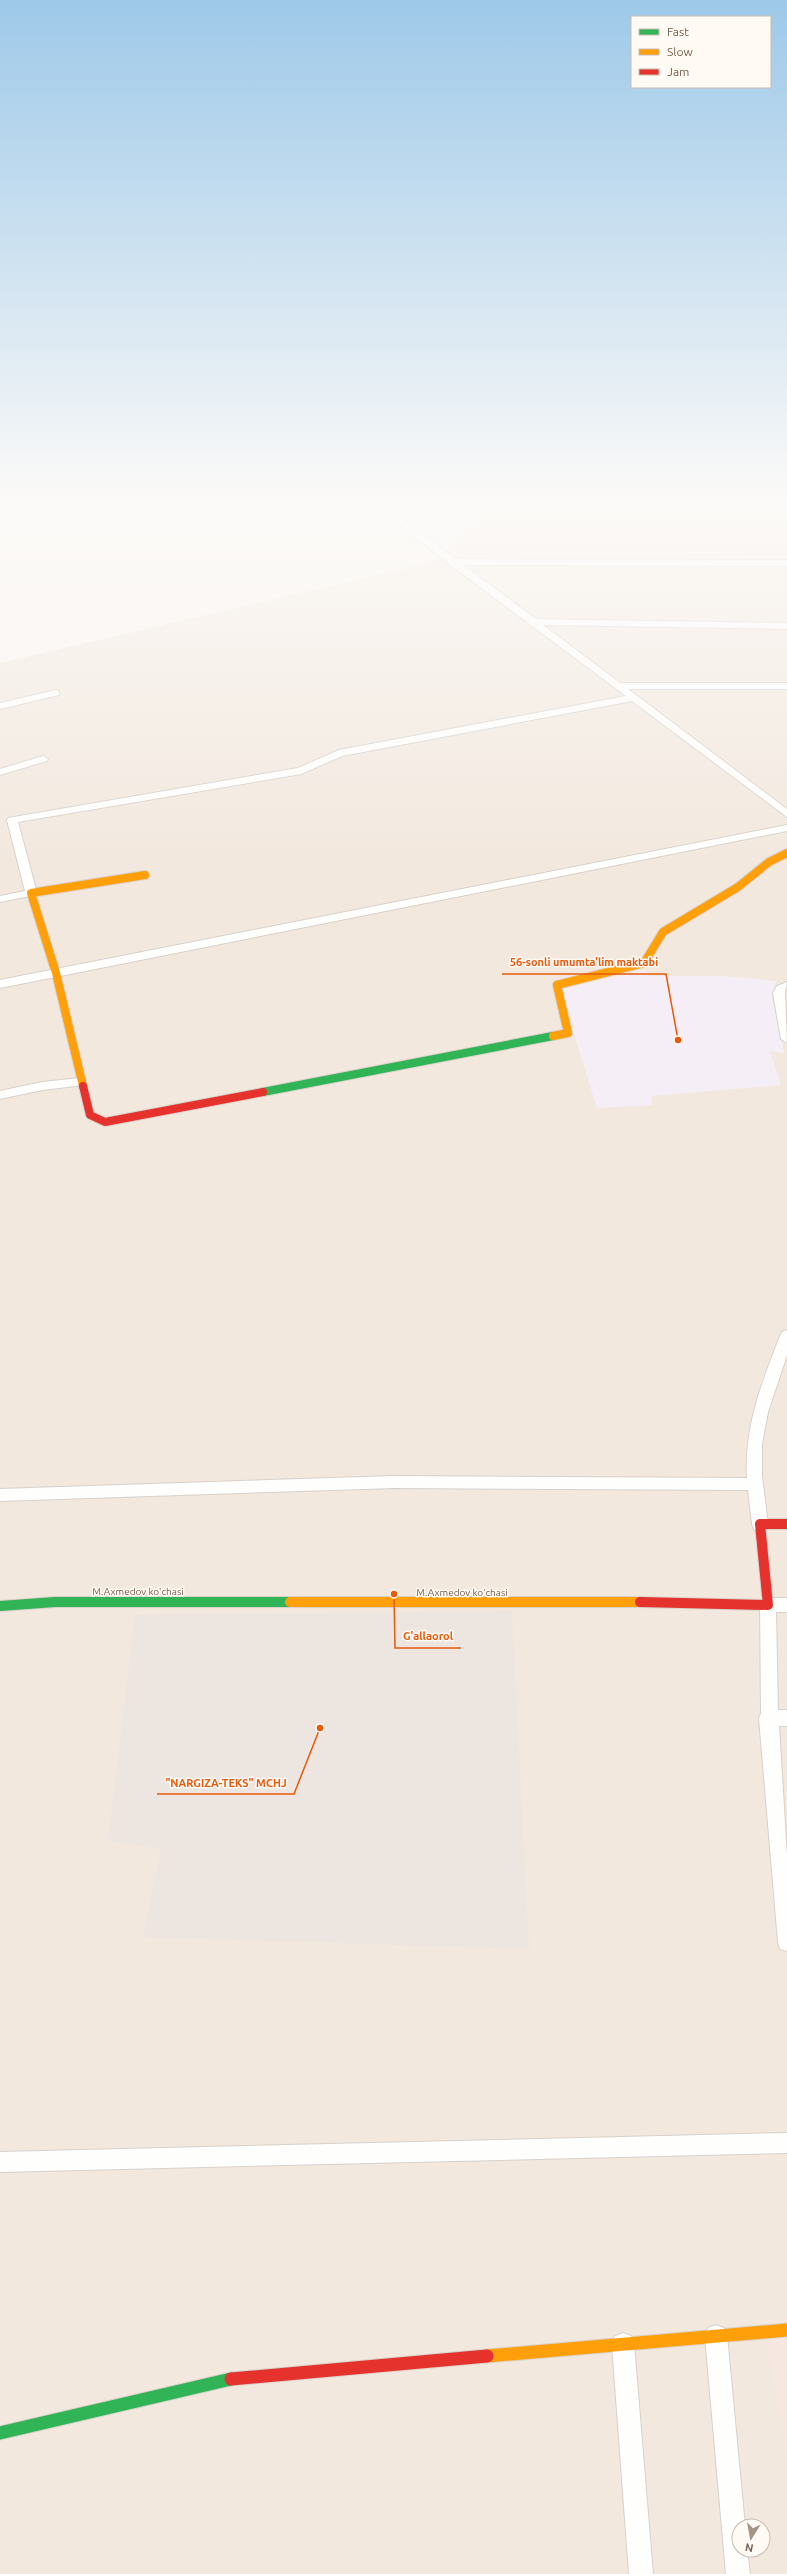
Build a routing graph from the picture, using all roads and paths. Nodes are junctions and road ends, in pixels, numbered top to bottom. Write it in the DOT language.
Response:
graph roads {
  1 [pos="532,622"];
  2 [pos="540,622"];
  3 [pos="787,626"];
  4 [pos="617,686"];
  5 [pos="787,686"];
  6 [pos="56,693"];
  7 [pos="633,698"];
  8 [pos="0,706"];
  9 [pos="43,759"];
  10 [pos="0,772"];
  11 [pos="787,814"];
  12 [pos="12,820"];
  13 [pos="0,822"];
  14 [pos="787,828"];
  15 [pos="787,853"];
  16 [pos="145,874"];
  17 [pos="31,893"];
  18 [pos="0,899"];
  19 [pos="56,973"];
  20 [pos="0,984"];
  21 [pos="787,986"];
  22 [pos="787,1039"];
  23 [pos="80,1082"];
  24 [pos="0,1095"];
  25 [pos="787,1336"];
  26 [pos="756,1484"];
  27 [pos="0,1495"];
  28 [pos="760,1524"];
  29 [pos="787,1524"];
  30 [pos="768,1600"];
  31 [pos="787,1605"];
  32 [pos="0,1606"];
  33 [pos="768,1718"];
  34 [pos="787,1718"];
  35 [pos="787,1942"];
  36 [pos="787,2143"];
  37 [pos="0,2162"];
  38 [pos="787,2330"];
  39 [pos="716,2336"];
  40 [pos="623,2344"];
  41 [pos="0,2433"];
  42 [pos="641,2574"];
  43 [pos="738,2574"];
  1 -- 4 [label="street"];
  2 -- 3 [label="street"];
  4 -- 5 [label="street"];
  4 -- 7 [label="street"];
  6 -- 8 [label="street"];
  7 -- 11 [label="street"];
  7 -- 12 [label="street"];
  9 -- 10 [label="street"];
  12 -- 13 [label="street"];
  12 -- 17 [label="street"];
  14 -- 19 [label="street"];
  15 -- 23 [label="street"];
  16 -- 17 [label="street"];
  17 -- 18 [label="street"];
  17 -- 19 [label="street"];
  19 -- 20 [label="street"];
  19 -- 23 [label="street"];
  21 -- 22 [label="street"];
  23 -- 24 [label="street"];
  25 -- 26 [label="street"];
  26 -- 27 [label="street"];
  26 -- 28 [label="street"];
  28 -- 29 [label="street"];
  28 -- 30 [label="street"];
  30 -- 31 [label="street"];
  30 -- 32 [label="street, M.Axmedov ko'chasi"];
  30 -- 33 [label="street"];
  33 -- 34 [label="street"];
  33 -- 35 [label="street"];
  36 -- 37 [label="street"];
  38 -- 39 [label="street"];
  39 -- 40 [label="street"];
  39 -- 43 [label="street"];
  40 -- 41 [label="street"];
  40 -- 42 [label="street"];
}
